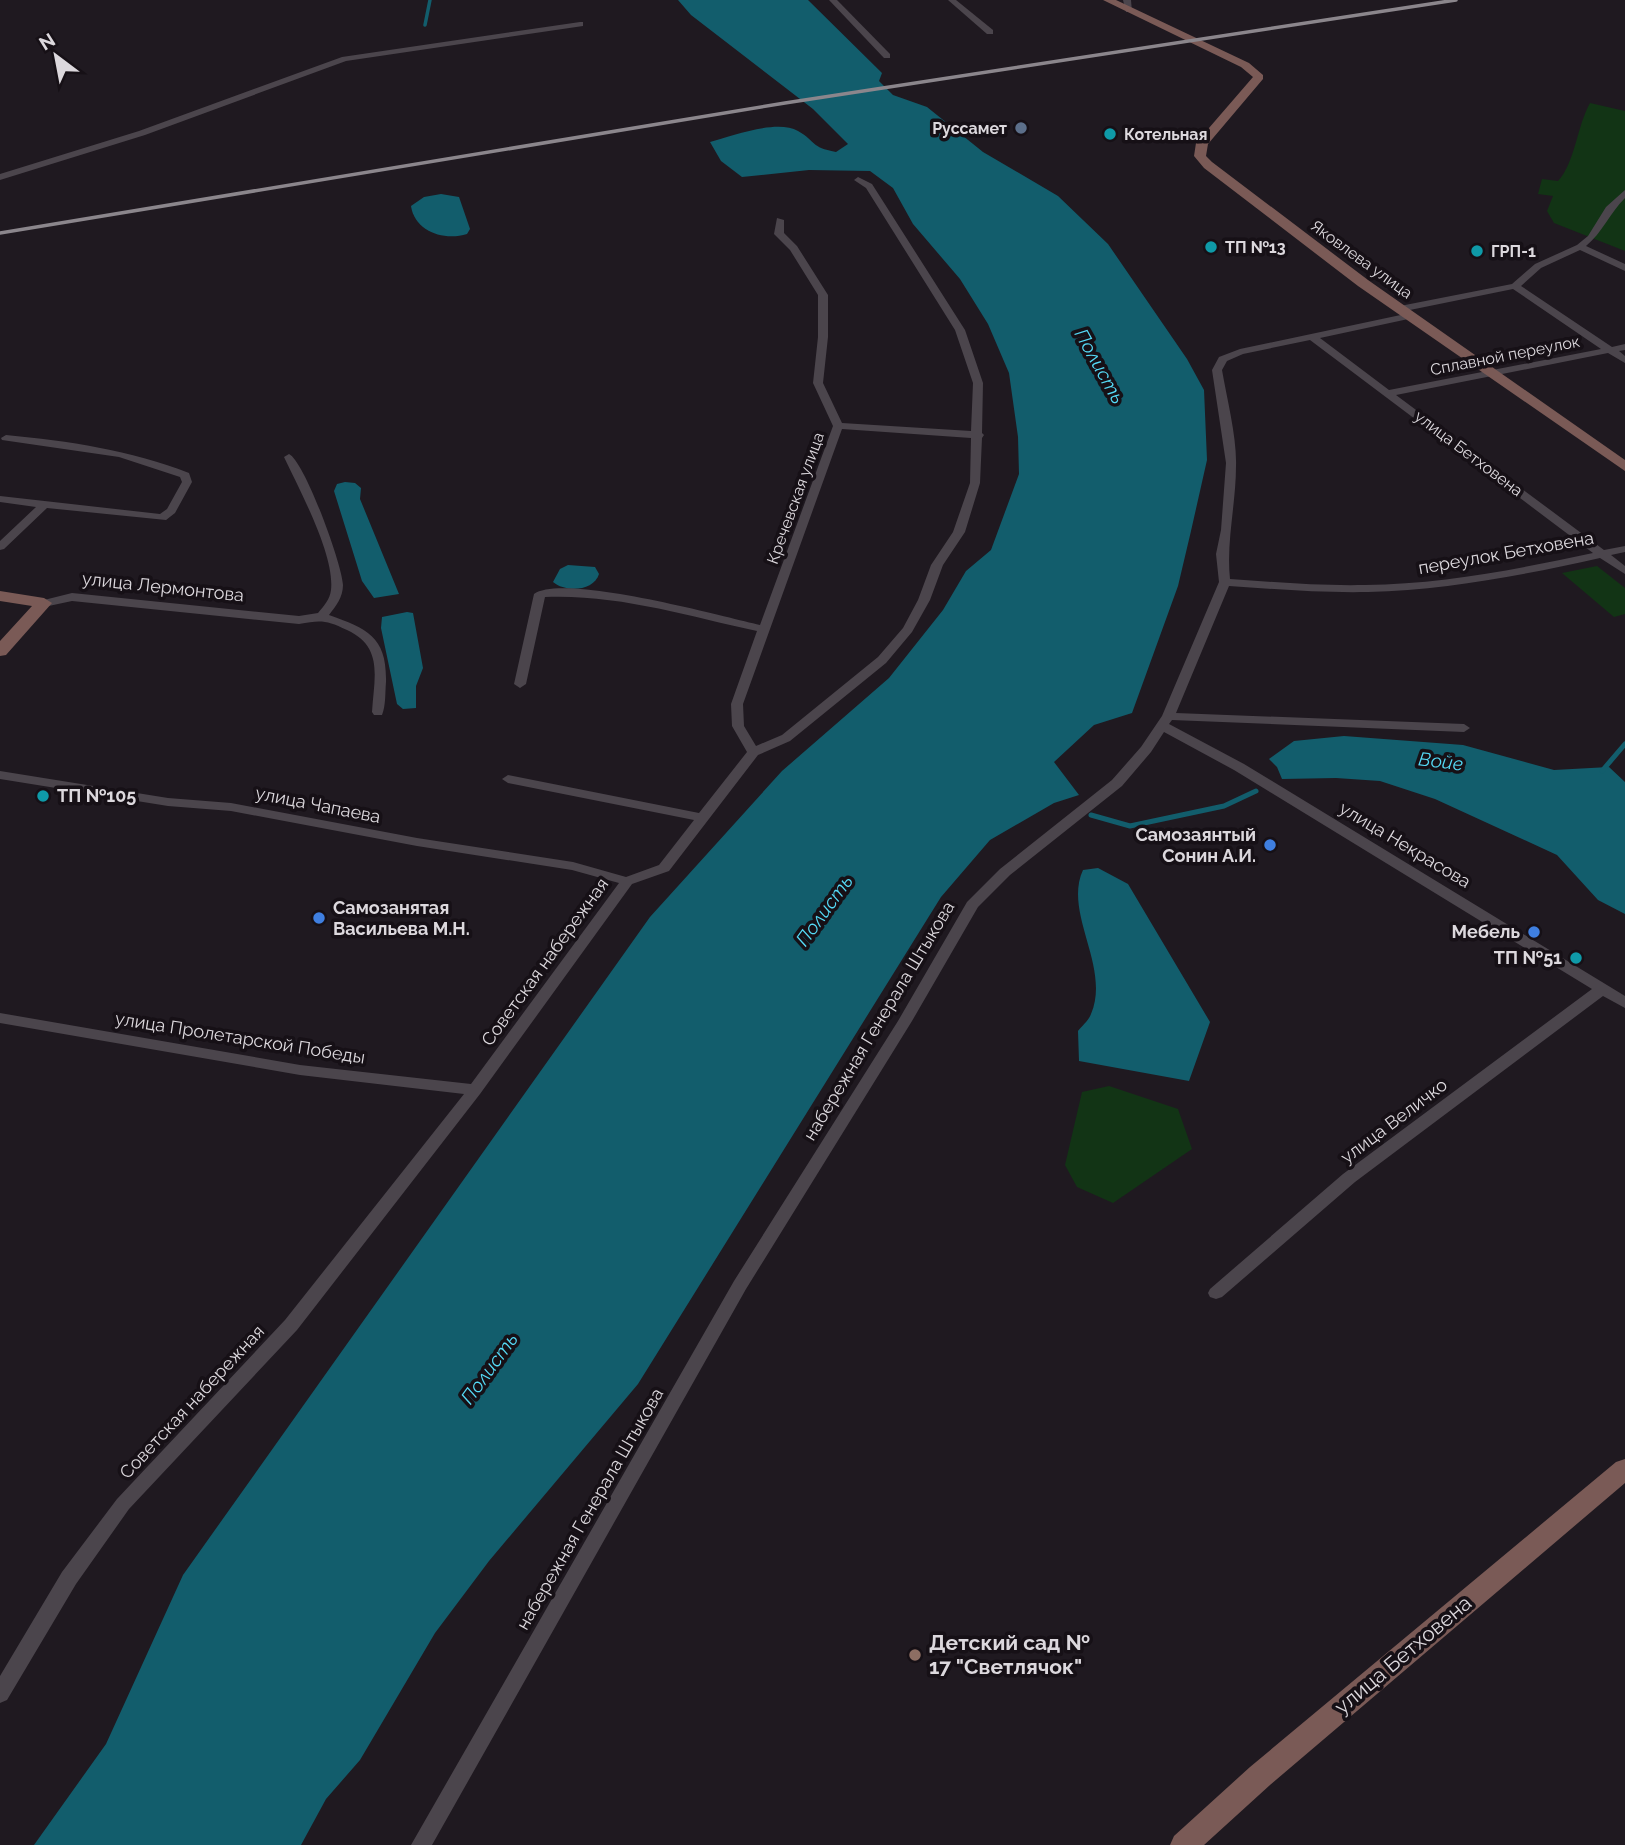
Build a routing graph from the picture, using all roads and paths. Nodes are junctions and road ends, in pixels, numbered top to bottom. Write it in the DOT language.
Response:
graph roads {
  1 [pos="833,0"];
  2 [pos="952,0"];
  3 [pos="1108,0"];
  4 [pos="1128,5"];
  5 [pos="580,24"];
  6 [pos="990,33"];
  7 [pos="887,56"];
  8 [pos="0,177"];
  9 [pos="858,180"];
  10 [pos="1625,193"];
  11 [pos="780,220"];
  12 [pos="1580,247"];
  13 [pos="1620,261"];
  14 [pos="1625,268"];
  15 [pos="1515,286"];
  16 [pos="1405,313"];
  17 [pos="1312,337"];
  18 [pos="1625,347"];
  19 [pos="1611,351"];
  20 [pos="1625,360"];
  21 [pos="1494,374"];
  22 [pos="1390,393"];
  23 [pos="838,426"];
  24 [pos="979,435"];
  25 [pos="6,438"];
  26 [pos="289,457"];
  27 [pos="1625,467"];
  28 [pos="0,499"];
  29 [pos="44,505"];
  30 [pos="0,547"];
  31 [pos="1625,549"];
  32 [pos="1602,554"];
  33 [pos="1625,571"];
  34 [pos="1225,582"];
  35 [pos="0,596"];
  36 [pos="44,603"];
  37 [pos="322,616"];
  38 [pos="764,629"];
  39 [pos="0,651"];
  40 [pos="520,684"];
  41 [pos="379,712"];
  42 [pos="1165,721"];
  43 [pos="1464,728"];
  44 [pos="753,752"];
  45 [pos="0,775"];
  46 [pos="508,779"];
  47 [pos="700,817"];
  48 [pos="627,881"];
  49 [pos="1602,989"];
  50 [pos="1625,1003"];
  51 [pos="0,1018"];
  52 [pos="475,1090"];
  53 [pos="1216,1293"];
  54 [pos="1625,1469"];
  55 [pos="0,1695"];
  56 [pos="421,1845"];
  57 [pos="1184,1845"];
  1 -- 7 [label="street"];
  2 -- 6 [label="street"];
  3 -- 4 [label="street"];
  4 -- 16 [label="street, Яковлева улица"];
  5 -- 8 [label="street"];
  9 -- 24 [label="street, Советская набережная"];
  10 -- 12 [label="street"];
  11 -- 23 [label="street, Кречевская улица"];
  12 -- 13 [label="street"];
  12 -- 15 [label="street"];
  13 -- 14 [label="street"];
  15 -- 16 [label="street, набережная Генерала Штыкова"];
  15 -- 19 [label="street"];
  16 -- 17 [label="street, набережная Генерала Штыкова"];
  16 -- 21 [label="street, Яковлева улица"];
  17 -- 22 [label="street, улица Бетховена"];
  17 -- 34 [label="street, набережная Генерала Штыкова"];
  18 -- 19 [label="street, Сплавной переулок"];
  19 -- 20 [label="street"];
  19 -- 21 [label="street, Сплавной переулок"];
  21 -- 22 [label="street, Сплавной переулок"];
  21 -- 27 [label="street, Яковлева улица"];
  22 -- 32 [label="street, улица Бетховена"];
  23 -- 24 [label="street"];
  23 -- 38 [label="street, Кречевская улица"];
  24 -- 44 [label="street, Советская набережная"];
  25 -- 29 [label="street"];
  26 -- 37 [label="street"];
  28 -- 29 [label="street"];
  29 -- 30 [label="street"];
  31 -- 32 [label="street, переулок Бетховена"];
  32 -- 33 [label="street, улица Бетховена"];
  32 -- 34 [label="street, переулок Бетховена"];
  34 -- 42 [label="street, набережная Генерала Штыкова"];
  35 -- 36 [label="street, улица Лермонтова"];
  36 -- 37 [label="street, улица Лермонтова"];
  36 -- 39 [label="street"];
  37 -- 41 [label="street"];
  38 -- 40 [label="street"];
  38 -- 44 [label="street, Кречевская улица"];
  42 -- 43 [label="street"];
  42 -- 49 [label="street, улица Некрасова"];
  42 -- 56 [label="street, набережная Генерала Штыкова"];
  44 -- 47 [label="street, Советская набережная"];
  45 -- 48 [label="street, улица Чапаева"];
  46 -- 47 [label="street"];
  47 -- 48 [label="street, Советская набережная"];
  48 -- 52 [label="street, Советская набережная"];
  49 -- 50 [label="street, улица Некрасова"];
  49 -- 53 [label="street, улица Величко"];
  51 -- 52 [label="street, улица Пролетарской Победы"];
  52 -- 55 [label="street, Советская набережная"];
  54 -- 57 [label="street, улица Бетховена"];
}
